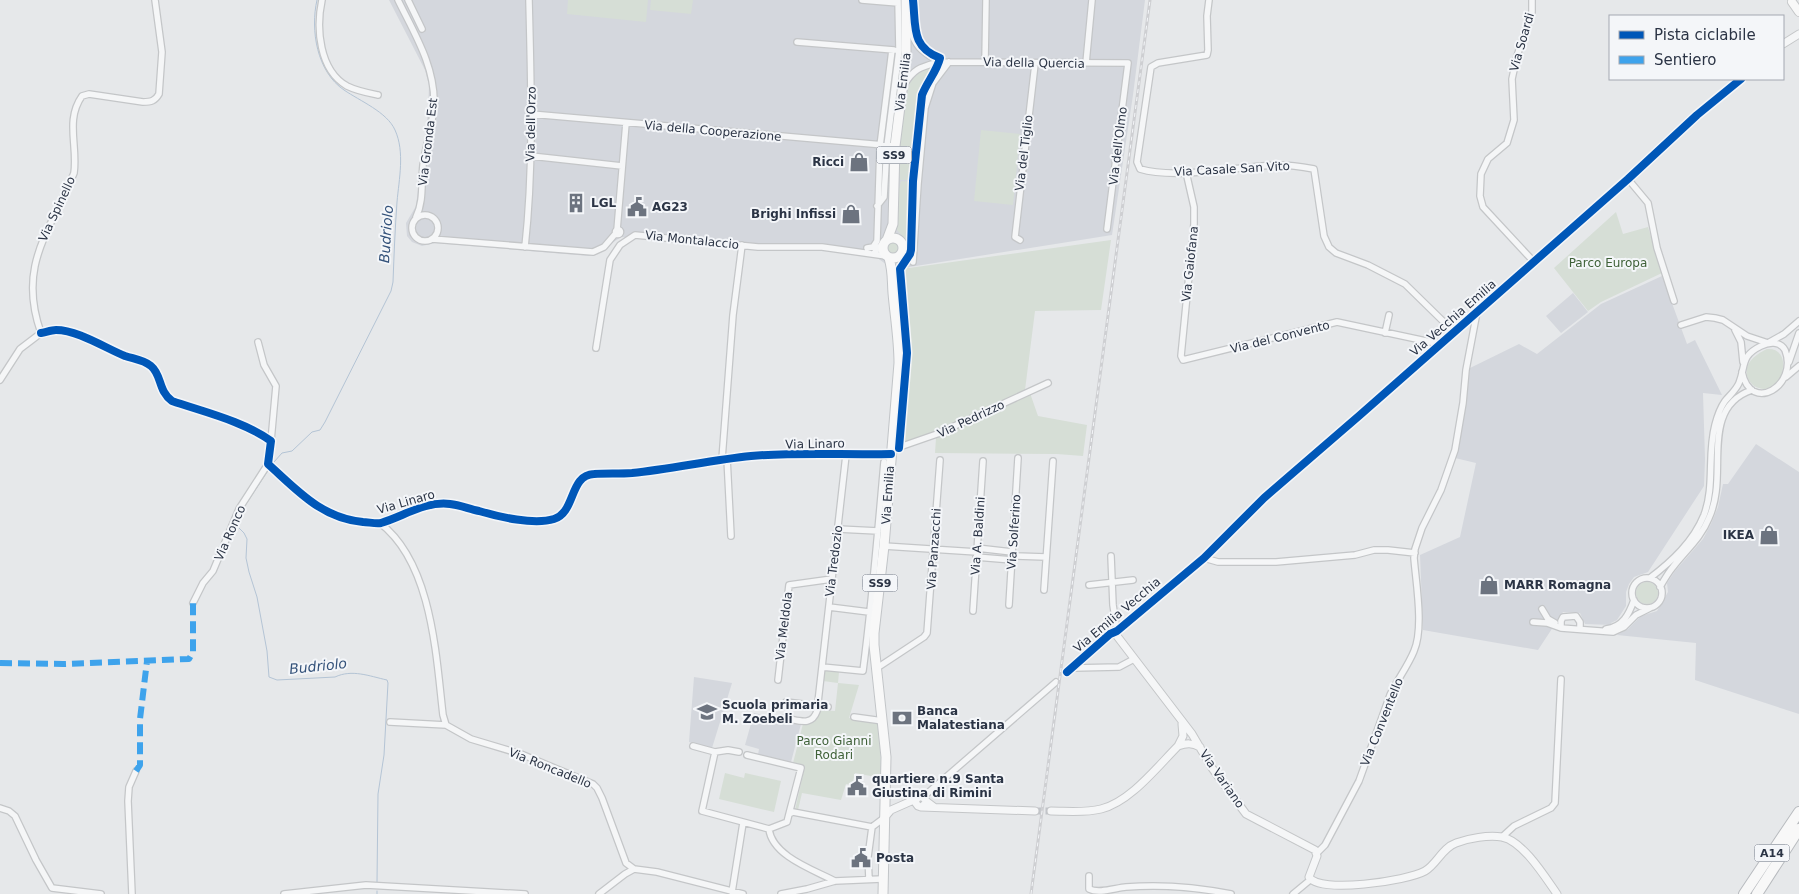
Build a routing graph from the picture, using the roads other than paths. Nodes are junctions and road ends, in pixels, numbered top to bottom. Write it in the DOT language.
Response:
graph roads {
  1 [pos="155,0"];
  2 [pos="322,0"];
  3 [pos="398,0"];
  4 [pos="408,0"];
  5 [pos="529,0"];
  6 [pos="862,0"];
  7 [pos="986,0"];
  8 [pos="1092,0"];
  9 [pos="1209,0"];
  10 [pos="1532,0"];
  11 [pos="900,1"];
  12 [pos="1791,1"];
  13 [pos="1799,7"];
  14 [pos="1799,12"];
  15 [pos="907,22"];
  16 [pos="422,29"];
  17 [pos="1799,34"];
  18 [pos="1799,40"];
  19 [pos="797,42"];
  20 [pos="1784,43"];
  21 [pos="899,50"];
  22 [pos="939,62"];
  23 [pos="949,62"];
  24 [pos="985,62"];
  25 [pos="1086,63"];
  26 [pos="1128,63"];
  27 [pos="1035,64"];
  28 [pos="1740,80"];
  29 [pos="903,87"];
  30 [pos="378,95"];
  31 [pos="531,114"];
  32 [pos="626,123"];
  33 [pos="887,146"];
  34 [pos="531,156"];
  35 [pos="622,166"];
  36 [pos="1186,172"];
  37 [pos="1628,179"];
  38 [pos="422,202"];
  39 [pos="426,215"];
  40 [pos="416,218"];
  41 [pos="893,224"];
  42 [pos="1107,229"];
  43 [pos="438,230"];
  44 [pos="618,232"];
  45 [pos="635,235"];
  46 [pos="432,239"];
  47 [pos="900,240"];
  48 [pos="1020,240"];
  49 [pos="448,241"];
  50 [pos="885,241"];
  51 [pos="742,246"];
  52 [pos="525,247"];
  53 [pos="867,248"];
  54 [pos="874,253"];
  55 [pos="900,256"];
  56 [pos="888,257"];
  57 [pos="913,262"];
  58 [pos="1534,262"];
  59 [pos="893,271"];
  60 [pos="1674,301"];
  61 [pos="1477,312"];
  62 [pos="1389,315"];
  63 [pos="1799,321"];
  64 [pos="1731,324"];
  65 [pos="1682,326"];
  66 [pos="1454,332"];
  67 [pos="41,333"];
  68 [pos="1385,333"];
  69 [pos="1799,333"];
  70 [pos="258,342"];
  71 [pos="1768,343"];
  72 [pos="1440,344"];
  73 [pos="596,348"];
  74 [pos="1181,356"];
  75 [pos="1788,364"];
  76 [pos="1742,365"];
  77 [pos="1799,366"];
  78 [pos="1742,372"];
  79 [pos="1786,377"];
  80 [pos="0,380"];
  81 [pos="1048,383"];
  82 [pos="1752,390"];
  83 [pos="271,441"];
  84 [pos="891,452"];
  85 [pos="846,455"];
  86 [pos="1018,458"];
  87 [pos="725,459"];
  88 [pos="940,460"];
  89 [pos="983,461"];
  90 [pos="1053,461"];
  91 [pos="884,462"];
  92 [pos="268,464"];
  93 [pos="380,523"];
  94 [pos="838,529"];
  95 [pos="878,531"];
  96 [pos="731,536"];
  97 [pos="884,546"];
  98 [pos="934,549"];
  99 [pos="977,552"];
  100 [pos="1415,553"];
  101 [pos="1012,556"];
  102 [pos="1112,556"];
  103 [pos="1046,557"];
  104 [pos="1204,558"];
  105 [pos="878,569"];
  106 [pos="1182,576"];
  107 [pos="1650,578"];
  108 [pos="832,579"];
  109 [pos="1133,580"];
  110 [pos="1112,582"];
  111 [pos="1089,585"];
  112 [pos="1660,587"];
  113 [pos="1044,590"];
  114 [pos="1634,600"];
  115 [pos="193,603"];
  116 [pos="1009,605"];
  117 [pos="829,607"];
  118 [pos="1650,608"];
  119 [pos="1542,609"];
  120 [pos="973,611"];
  121 [pos="869,612"];
  122 [pos="1534,622"];
  123 [pos="1561,626"];
  124 [pos="1580,628"];
  125 [pos="1116,631"];
  126 [pos="870,645"];
  127 [pos="1134,659"];
  128 [pos="822,667"];
  129 [pos="877,668"];
  130 [pos="1562,679"];
  131 [pos="778,680"];
  132 [pos="1056,682"];
  133 [pos="786,702"];
  134 [pos="818,706"];
  135 [pos="828,707"];
  136 [pos="854,717"];
  137 [pos="781,718"];
  138 [pos="883,721"];
  139 [pos="1182,721"];
  140 [pos="390,722"];
  141 [pos="446,725"];
  142 [pos="1192,734"];
  143 [pos="1185,740"];
  144 [pos="693,746"];
  145 [pos="1200,748"];
  146 [pos="715,752"];
  147 [pos="739,752"];
  148 [pos="747,755"];
  149 [pos="136,771"];
  150 [pos="921,802"];
  151 [pos="0,808"];
  152 [pos="1035,811"];
  153 [pos="1050,811"];
  154 [pos="1799,812"];
  155 [pos="789,814"];
  156 [pos="884,818"];
  157 [pos="743,823"];
  158 [pos="872,827"];
  159 [pos="769,829"];
  160 [pos="1799,829"];
  161 [pos="1502,837"];
  162 [pos="1317,853"];
  163 [pos="634,869"];
  164 [pos="1089,876"];
  165 [pos="882,879"];
  166 [pos="869,880"];
  167 [pos="1310,880"];
  168 [pos="835,881"];
  169 [pos="732,892"];
  170 [pos="101,894"];
  171 [pos="132,894"];
  172 [pos="284,894"];
  173 [pos="525,894"];
  174 [pos="599,894"];
  175 [pos="743,894"];
  176 [pos="781,894"];
  177 [pos="883,894"];
  178 [pos="1230,894"];
  179 [pos="1293,894"];
  180 [pos="1557,894"];
  181 [pos="1744,894"];
  182 [pos="1757,894"];
  1 -- 67 [label="street, Via Spinello"];
  2 -- 30 [label="street"];
  3 -- 38 [label="street, Via Gronda Est"];
  4 -- 16 [label="street"];
  5 -- 31 [label="street, Via dell'Orzo"];
  6 -- 11 [label="street"];
  7 -- 24 [label="street"];
  8 -- 25 [label="street"];
  9 -- 36 [label="street, Via Casale San Vito"];
  10 -- 58 [label="street, Via Soardi"];
  11 -- 15 [label="main road, Via Emilia / SS9"];
  11 -- 21 [label="street"];
  12 -- 13 [label="main road"];
  12 -- 14 [label="main road"];
  15 -- 21 [label="main road, Via Emilia / SS9"];
  15 -- 22 [label="street"];
  17 -- 20 [label="street"];
  18 -- 20 [label="street"];
  19 -- 21 [label="street"];
  21 -- 29 [label="main road, Via Emilia / SS9"];
  21 -- 33 [label="street"];
  22 -- 23 [label="street, Via della Quercia"];
  22 -- 29 [label="street, Via della Quercia"];
  23 -- 24 [label="street, Via della Quercia"];
  23 -- 57 [label="street"];
  24 -- 27 [label="street, Via della Quercia"];
  25 -- 26 [label="street, Via della Quercia"];
  25 -- 27 [label="street, Via della Quercia"];
  26 -- 42 [label="street, Via dell'Olmo"];
  27 -- 48 [label="street, Via del Tiglio"];
  28 -- 37 [label="street, Via Vecchia Emilia"];
  29 -- 33 [label="main road, Via Emilia / SS9"];
  31 -- 32 [label="street, Via della Cooperazione"];
  31 -- 34 [label="street, Via dell'Orzo"];
  32 -- 33 [label="street, Via della Cooperazione"];
  32 -- 35 [label="street"];
  33 -- 41 [label="main road, Via Emilia / SS9"];
  33 -- 53 [label="street"];
  34 -- 35 [label="street"];
  34 -- 52 [label="street, Via dell'Orzo"];
  35 -- 44 [label="street"];
  36 -- 66 [label="street, Via Casale San Vito"];
  36 -- 74 [label="street, Via Gaiofana"];
  37 -- 58 [label="street, Via Vecchia Emilia"];
  37 -- 60 [label="street"];
  38 -- 39 [label="street, Via Gronda Est"];
  38 -- 40 [label="street, Via Gronda Est"];
  39 -- 40 [label="street"];
  39 -- 43 [label="street, Via Gronda Est"];
  40 -- 46 [label="street, Via Gronda Est"];
  41 -- 47 [label="main road, Via Emilia / SS9"];
  41 -- 50 [label="main road, Via Emilia / SS9"];
  43 -- 46 [label="street"];
  43 -- 49 [label="street, Via Gronda Est"];
  44 -- 45 [label="street"];
  44 -- 52 [label="street, Via Gronda Est"];
  45 -- 51 [label="street, Via Montalaccio"];
  45 -- 73 [label="street, Via Montalaccio"];
  46 -- 49 [label="street, Via Gronda Est"];
  47 -- 50 [label="main road"];
  47 -- 55 [label="main road, Via Emilia / SS9"];
  49 -- 52 [label="street, Via Gronda Est"];
  50 -- 54 [label="street"];
  50 -- 56 [label="main road, Via Emilia / SS9"];
  51 -- 54 [label="street, Via Montalaccio"];
  51 -- 87 [label="street"];
  54 -- 56 [label="street, Via Montalaccio"];
  55 -- 56 [label="main road"];
  55 -- 59 [label="main road, Via Emilia / SS9"];
  56 -- 59 [label="main road, Via Emilia / SS9"];
  58 -- 61 [label="street, Via Vecchia Emilia"];
  59 -- 84 [label="main road, Via Emilia / SS9"];
  61 -- 66 [label="street, Via Vecchia Emilia"];
  61 -- 100 [label="street, Via Conventello"];
  62 -- 68 [label="street"];
  63 -- 71 [label="street"];
  64 -- 65 [label="street"];
  64 -- 71 [label="street"];
  64 -- 76 [label="street"];
  66 -- 72 [label="street, Via Vecchia Emilia"];
  67 -- 80 [label="street"];
  67 -- 83 [label="street"];
  68 -- 72 [label="street, Via del Convento"];
  68 -- 74 [label="street, Via del Convento"];
  69 -- 75 [label="street"];
  70 -- 83 [label="street"];
  71 -- 75 [label="street"];
  71 -- 76 [label="street"];
  72 -- 104 [label="street, Via Vecchia Emilia"];
  75 -- 79 [label="street"];
  76 -- 78 [label="street"];
  77 -- 79 [label="street"];
  78 -- 82 [label="street"];
  78 -- 107 [label="street"];
  79 -- 82 [label="street"];
  81 -- 84 [label="street, Via Pedrizzo"];
  82 -- 112 [label="street"];
  83 -- 92 [label="street"];
  84 -- 85 [label="street, Via Linaro"];
  84 -- 97 [label="main road, Via Emilia / SS9"];
  85 -- 87 [label="street, Via Linaro"];
  85 -- 94 [label="street, Via Tredozio"];
  86 -- 101 [label="street, Via Solferino"];
  87 -- 93 [label="street, Via Linaro"];
  87 -- 96 [label="street"];
  88 -- 98 [label="street, Via Panzacchi"];
  89 -- 99 [label="street, Via A. Baldini"];
  90 -- 103 [label="street"];
  91 -- 95 [label="street, Via Emilia"];
  92 -- 93 [label="street, Via Linaro"];
  92 -- 115 [label="street, Via Ronco"];
  93 -- 141 [label="street"];
  94 -- 95 [label="street"];
  94 -- 108 [label="street, Via Tredozio"];
  95 -- 105 [label="street, Via Emilia"];
  97 -- 98 [label="street"];
  97 -- 105 [label="main road, Via Emilia / SS9"];
  98 -- 99 [label="street"];
  98 -- 129 [label="street, Via Panzacchi"];
  99 -- 101 [label="street"];
  99 -- 120 [label="street, Via A. Baldini"];
  100 -- 104 [label="street"];
  100 -- 162 [label="street, Via Conventello"];
  101 -- 103 [label="street"];
  101 -- 116 [label="street, Via Solferino"];
  102 -- 110 [label="street"];
  103 -- 113 [label="street"];
  104 -- 106 [label="street, Via Vecchia Emilia"];
  105 -- 121 [label="street, Via Emilia"];
  105 -- 126 [label="main road, Via Emilia / SS9"];
  106 -- 125 [label="street, Via Emilia Vecchia"];
  107 -- 112 [label="street"];
  107 -- 114 [label="street"];
  108 -- 117 [label="street, Via Tredozio"];
  108 -- 131 [label="street, Via Meldola"];
  109 -- 110 [label="street"];
  110 -- 111 [label="street"];
  110 -- 125 [label="street"];
  112 -- 118 [label="street"];
  114 -- 118 [label="street"];
  114 -- 124 [label="street"];
  117 -- 121 [label="street"];
  117 -- 128 [label="street, Via Tredozio"];
  118 -- 124 [label="street"];
  119 -- 123 [label="street"];
  121 -- 126 [label="street, Via Emilia"];
  122 -- 123 [label="street"];
  123 -- 124 [label="street"];
  123 -- 124 [label="street"];
  125 -- 127 [label="street, Via Variano"];
  125 -- 127 [label="street, Via Emilia Vecchia"];
  126 -- 128 [label="street"];
  126 -- 129 [label="main road, Via Emilia / SS9"];
  127 -- 139 [label="street, Via Variano"];
  128 -- 134 [label="street, Via Tredozio"];
  129 -- 138 [label="main road, Via Emilia / SS9"];
  130 -- 161 [label="street"];
  132 -- 150 [label="street"];
  133 -- 134 [label="street"];
  134 -- 135 [label="street"];
  134 -- 137 [label="street"];
  136 -- 138 [label="street"];
  138 -- 156 [label="main road, Via Emilia / SS9"];
  139 -- 142 [label="street, Via Variano"];
  139 -- 143 [label="street"];
  140 -- 141 [label="street, Via Roncadello"];
  141 -- 163 [label="street, Via Roncadello"];
  142 -- 143 [label="street"];
  142 -- 145 [label="street, Via Variano"];
  143 -- 145 [label="street"];
  143 -- 153 [label="street"];
  144 -- 146 [label="street"];
  145 -- 162 [label="street, Via Variano"];
  146 -- 147 [label="street"];
  146 -- 157 [label="street"];
  148 -- 155 [label="street"];
  149 -- 171 [label="street"];
  150 -- 152 [label="street"];
  150 -- 156 [label="street"];
  151 -- 170 [label="street"];
  154 -- 181 [label="highway, A14"];
  155 -- 158 [label="street"];
  155 -- 159 [label="street"];
  156 -- 158 [label="street"];
  156 -- 165 [label="main road, Via Emilia / SS9"];
  157 -- 159 [label="street"];
  157 -- 169 [label="street"];
  158 -- 166 [label="street"];
  159 -- 168 [label="street"];
  160 -- 182 [label="highway, A14"];
  161 -- 167 [label="street"];
  161 -- 180 [label="street"];
  162 -- 167 [label="street"];
  163 -- 169 [label="street"];
  163 -- 174 [label="street"];
  164 -- 178 [label="street"];
  165 -- 166 [label="street"];
  165 -- 177 [label="main road, Via Emilia / SS9"];
  166 -- 168 [label="street"];
  167 -- 179 [label="street"];
  168 -- 176 [label="street"];
  169 -- 175 [label="street"];
  172 -- 173 [label="street"];
}
